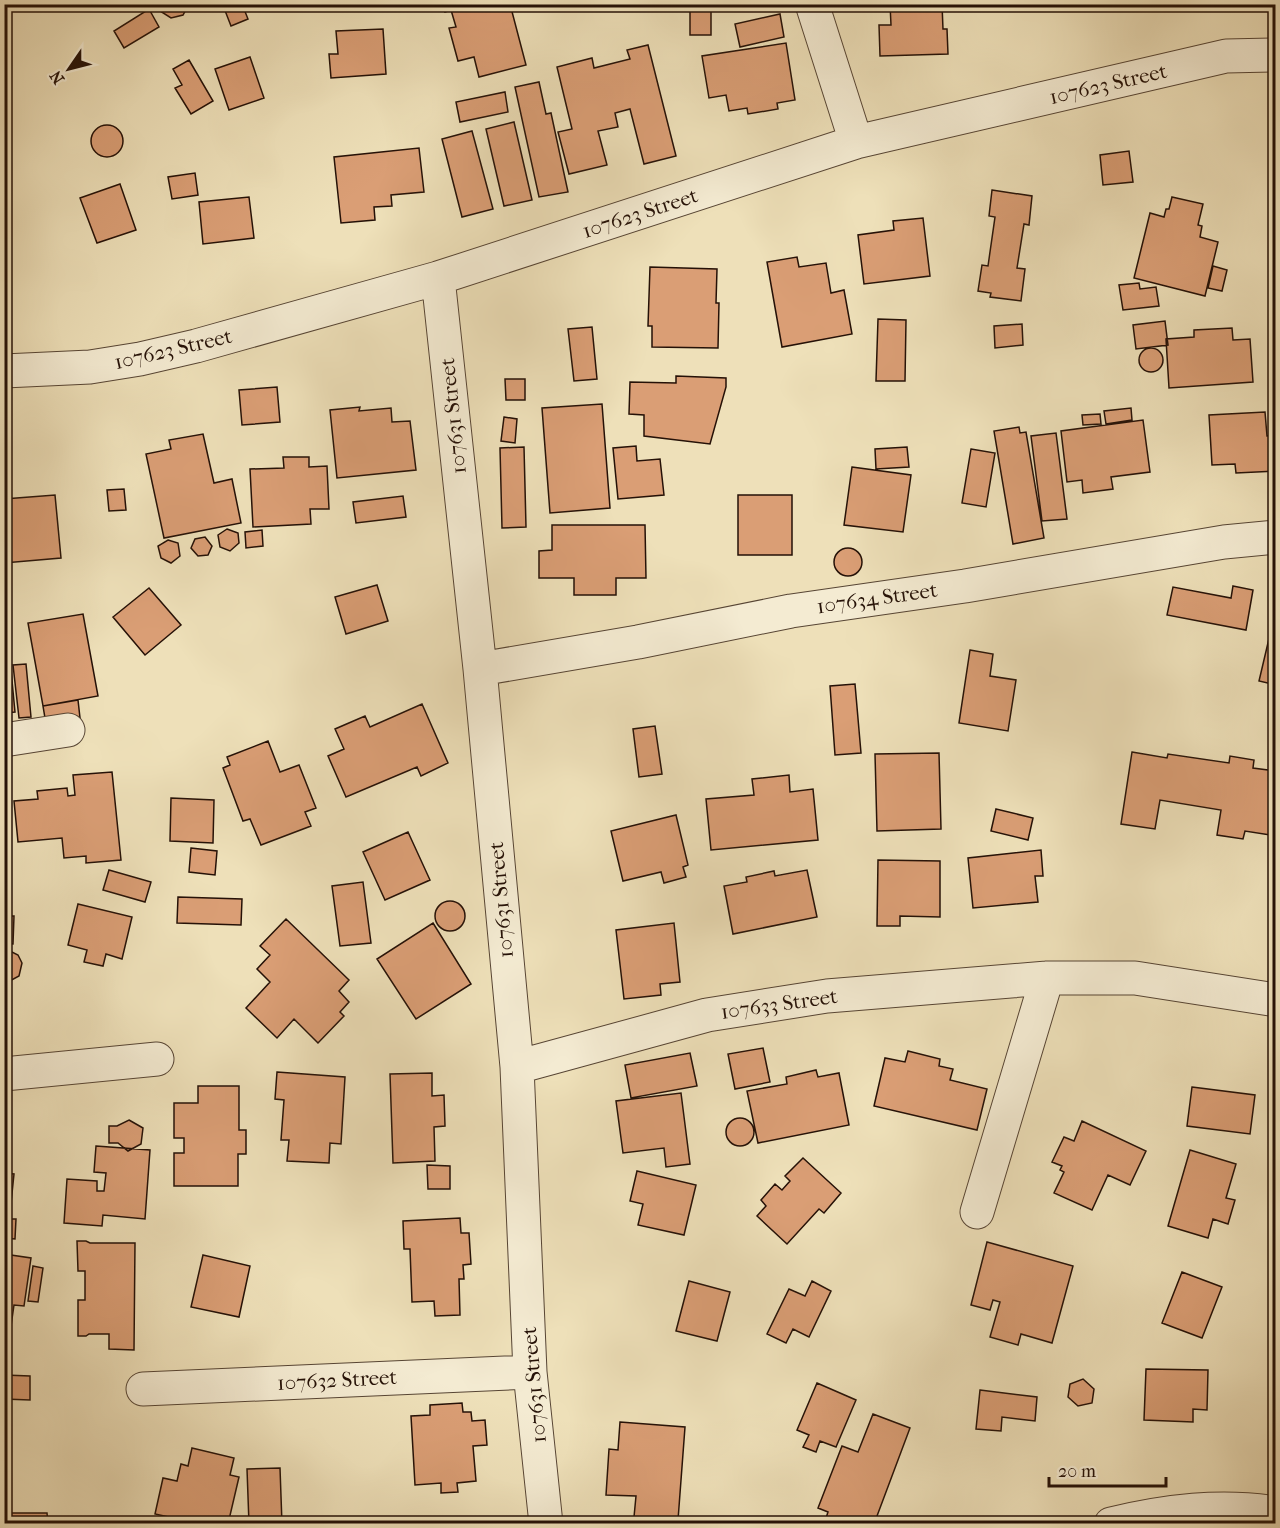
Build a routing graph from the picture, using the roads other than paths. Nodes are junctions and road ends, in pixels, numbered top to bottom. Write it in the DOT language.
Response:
graph roads {
  1 [pos="812,4"];
  2 [pos="1275,55"];
  3 [pos="856,142"];
  4 [pos="438,278"];
  5 [pos="4,371"];
  6 [pos="1275,537"];
  7 [pos="480,669"];
  8 [pos="68,730"];
  9 [pos="4,740"];
  10 [pos="1047,978"];
  11 [pos="1275,1000"];
  12 [pos="157,1059"];
  13 [pos="517,1067"];
  14 [pos="4,1074"];
  15 [pos="977,1212"];
  16 [pos="531,1372"];
  17 [pos="143,1389"];
  18 [pos="1275,1513"];
  19 [pos="546,1524"];
  20 [pos="1111,1524"];
  1 -- 3 [label="street"];
  2 -- 3 [label="street, 107623 Street"];
  3 -- 4 [label="street, 107623 Street"];
  4 -- 5 [label="street, 107623 Street"];
  4 -- 7 [label="street, 107631 Street"];
  6 -- 7 [label="street, 107634 Street"];
  7 -- 13 [label="street, 107631 Street"];
  8 -- 9 [label="street"];
  10 -- 11 [label="street, 107633 Street"];
  10 -- 13 [label="street, 107633 Street"];
  10 -- 15 [label="street"];
  12 -- 14 [label="street"];
  13 -- 16 [label="street, 107631 Street"];
  16 -- 17 [label="street, 107632 Street"];
  16 -- 19 [label="street, 107631 Street"];
  18 -- 20 [label="street"];
}
